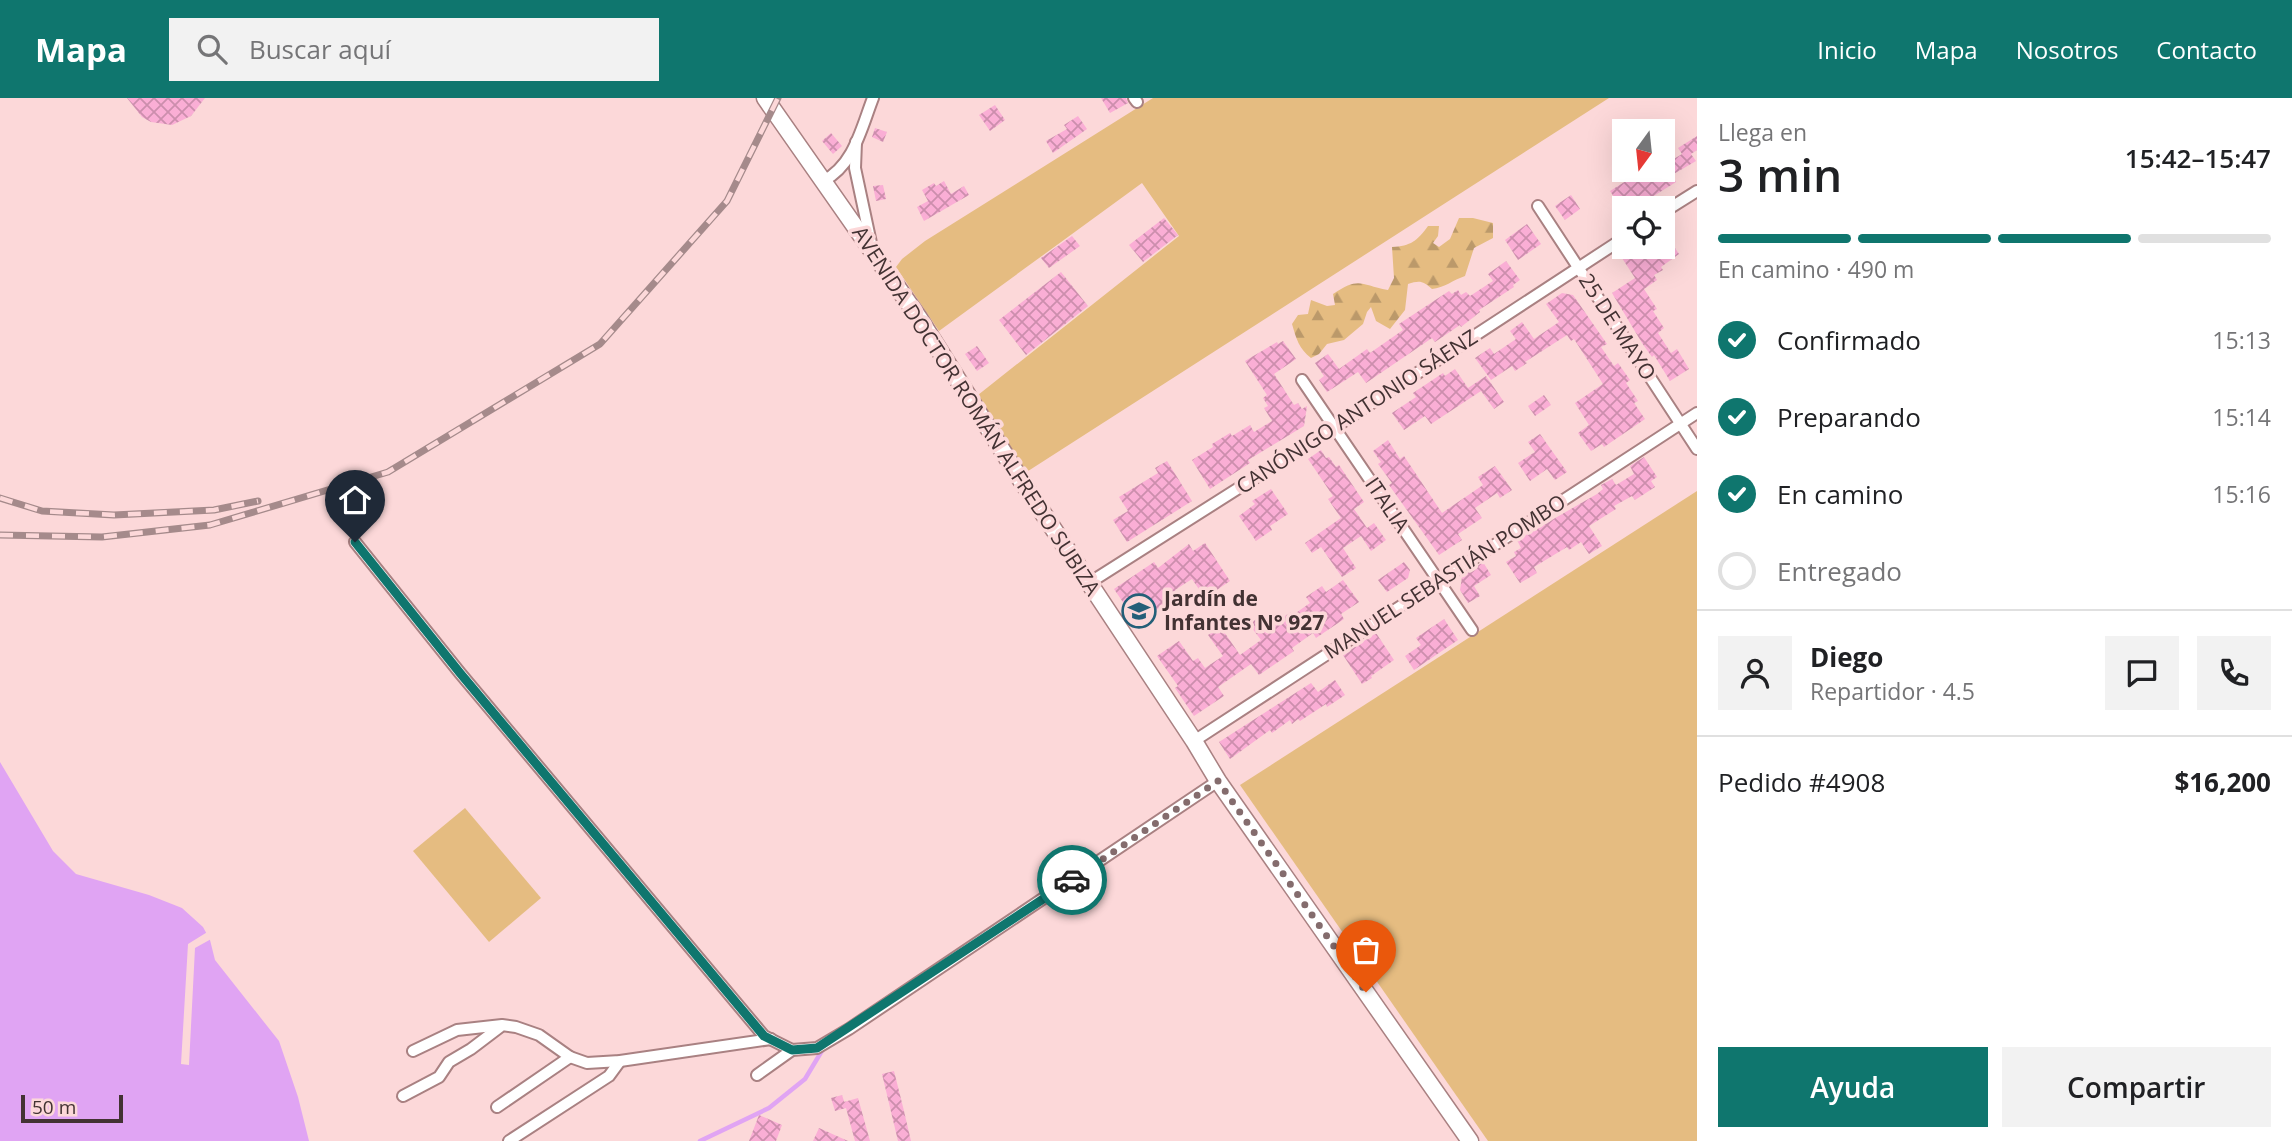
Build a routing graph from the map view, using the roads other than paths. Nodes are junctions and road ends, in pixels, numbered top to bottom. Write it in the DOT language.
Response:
graph roads {
  1 [pos="765,98"];
  2 [pos="873,98"];
  3 [pos="856,142"];
  4 [pos="822,181"];
  5 [pos="1697,191"];
  6 [pos="1675,205"];
  7 [pos="1538,206"];
  8 [pos="1612,246"];
  9 [pos="873,253"];
  10 [pos="1578,268"];
  11 [pos="1302,380"];
  12 [pos="1697,413"];
  13 [pos="1680,425"];
  14 [pos="1335,427"];
  15 [pos="1697,449"];
  16 [pos="355,542"];
  17 [pos="1438,580"];
  18 [pos="1089,583"];
  19 [pos="1472,630"];
  20 [pos="1194,741"];
  21 [pos="1218,781"];
  22 [pos="502,1025"];
  23 [pos="771,1040"];
  24 [pos="792,1050"];
  25 [pos="413,1051"];
  26 [pos="570,1057"];
  27 [pos="620,1061"];
  28 [pos="757,1075"];
  29 [pos="403,1096"];
  30 [pos="497,1107"];
  31 [pos="509,1141"];
  32 [pos="1470,1141"];
  1 -- 4 [label="main road, AVENIDA DOCTOR ROMÁN ALFREDO SUBIZA"];
  2 -- 3 [label="street"];
  3 -- 4 [label="street"];
  3 -- 9 [label="street"];
  4 -- 9 [label="main road, AVENIDA DOCTOR ROMÁN ALFREDO SUBIZA"];
  5 -- 6 [label="street"];
  7 -- 10 [label="street, 25 DE MAYO"];
  8 -- 10 [label="street, CANÓNIGO ANTONIO SÁENZ"];
  9 -- 18 [label="main road, AVENIDA DOCTOR ROMÁN ALFREDO SUBIZA"];
  10 -- 13 [label="street, 25 DE MAYO"];
  10 -- 14 [label="street, CANÓNIGO ANTONIO SÁENZ"];
  11 -- 14 [label="street, ITALIA"];
  12 -- 13 [label="street, MANUEL SEBASTIÁN POMBO"];
  13 -- 15 [label="street, 25 DE MAYO"];
  13 -- 17 [label="street, MANUEL SEBASTIÁN POMBO"];
  14 -- 17 [label="street, ITALIA"];
  14 -- 18 [label="street, CANÓNIGO ANTONIO SÁENZ"];
  16 -- 23 [label="street"];
  17 -- 19 [label="street, ITALIA"];
  17 -- 20 [label="street, MANUEL SEBASTIÁN POMBO"];
  18 -- 20 [label="main road, AVENIDA DOCTOR ROMÁN ALFREDO SUBIZA"];
  20 -- 21 [label="main road, AVENIDA DOCTOR ROMÁN ALFREDO SUBIZA"];
  21 -- 24 [label="street"];
  21 -- 32 [label="main road, AVENIDA DOCTOR ROMÁN ALFREDO SUBIZA"];
  22 -- 25 [label="street"];
  22 -- 26 [label="street"];
  22 -- 29 [label="street"];
  23 -- 24 [label="street"];
  23 -- 27 [label="street"];
  24 -- 28 [label="street"];
  26 -- 27 [label="street"];
  26 -- 30 [label="street"];
  27 -- 31 [label="street"];
}
